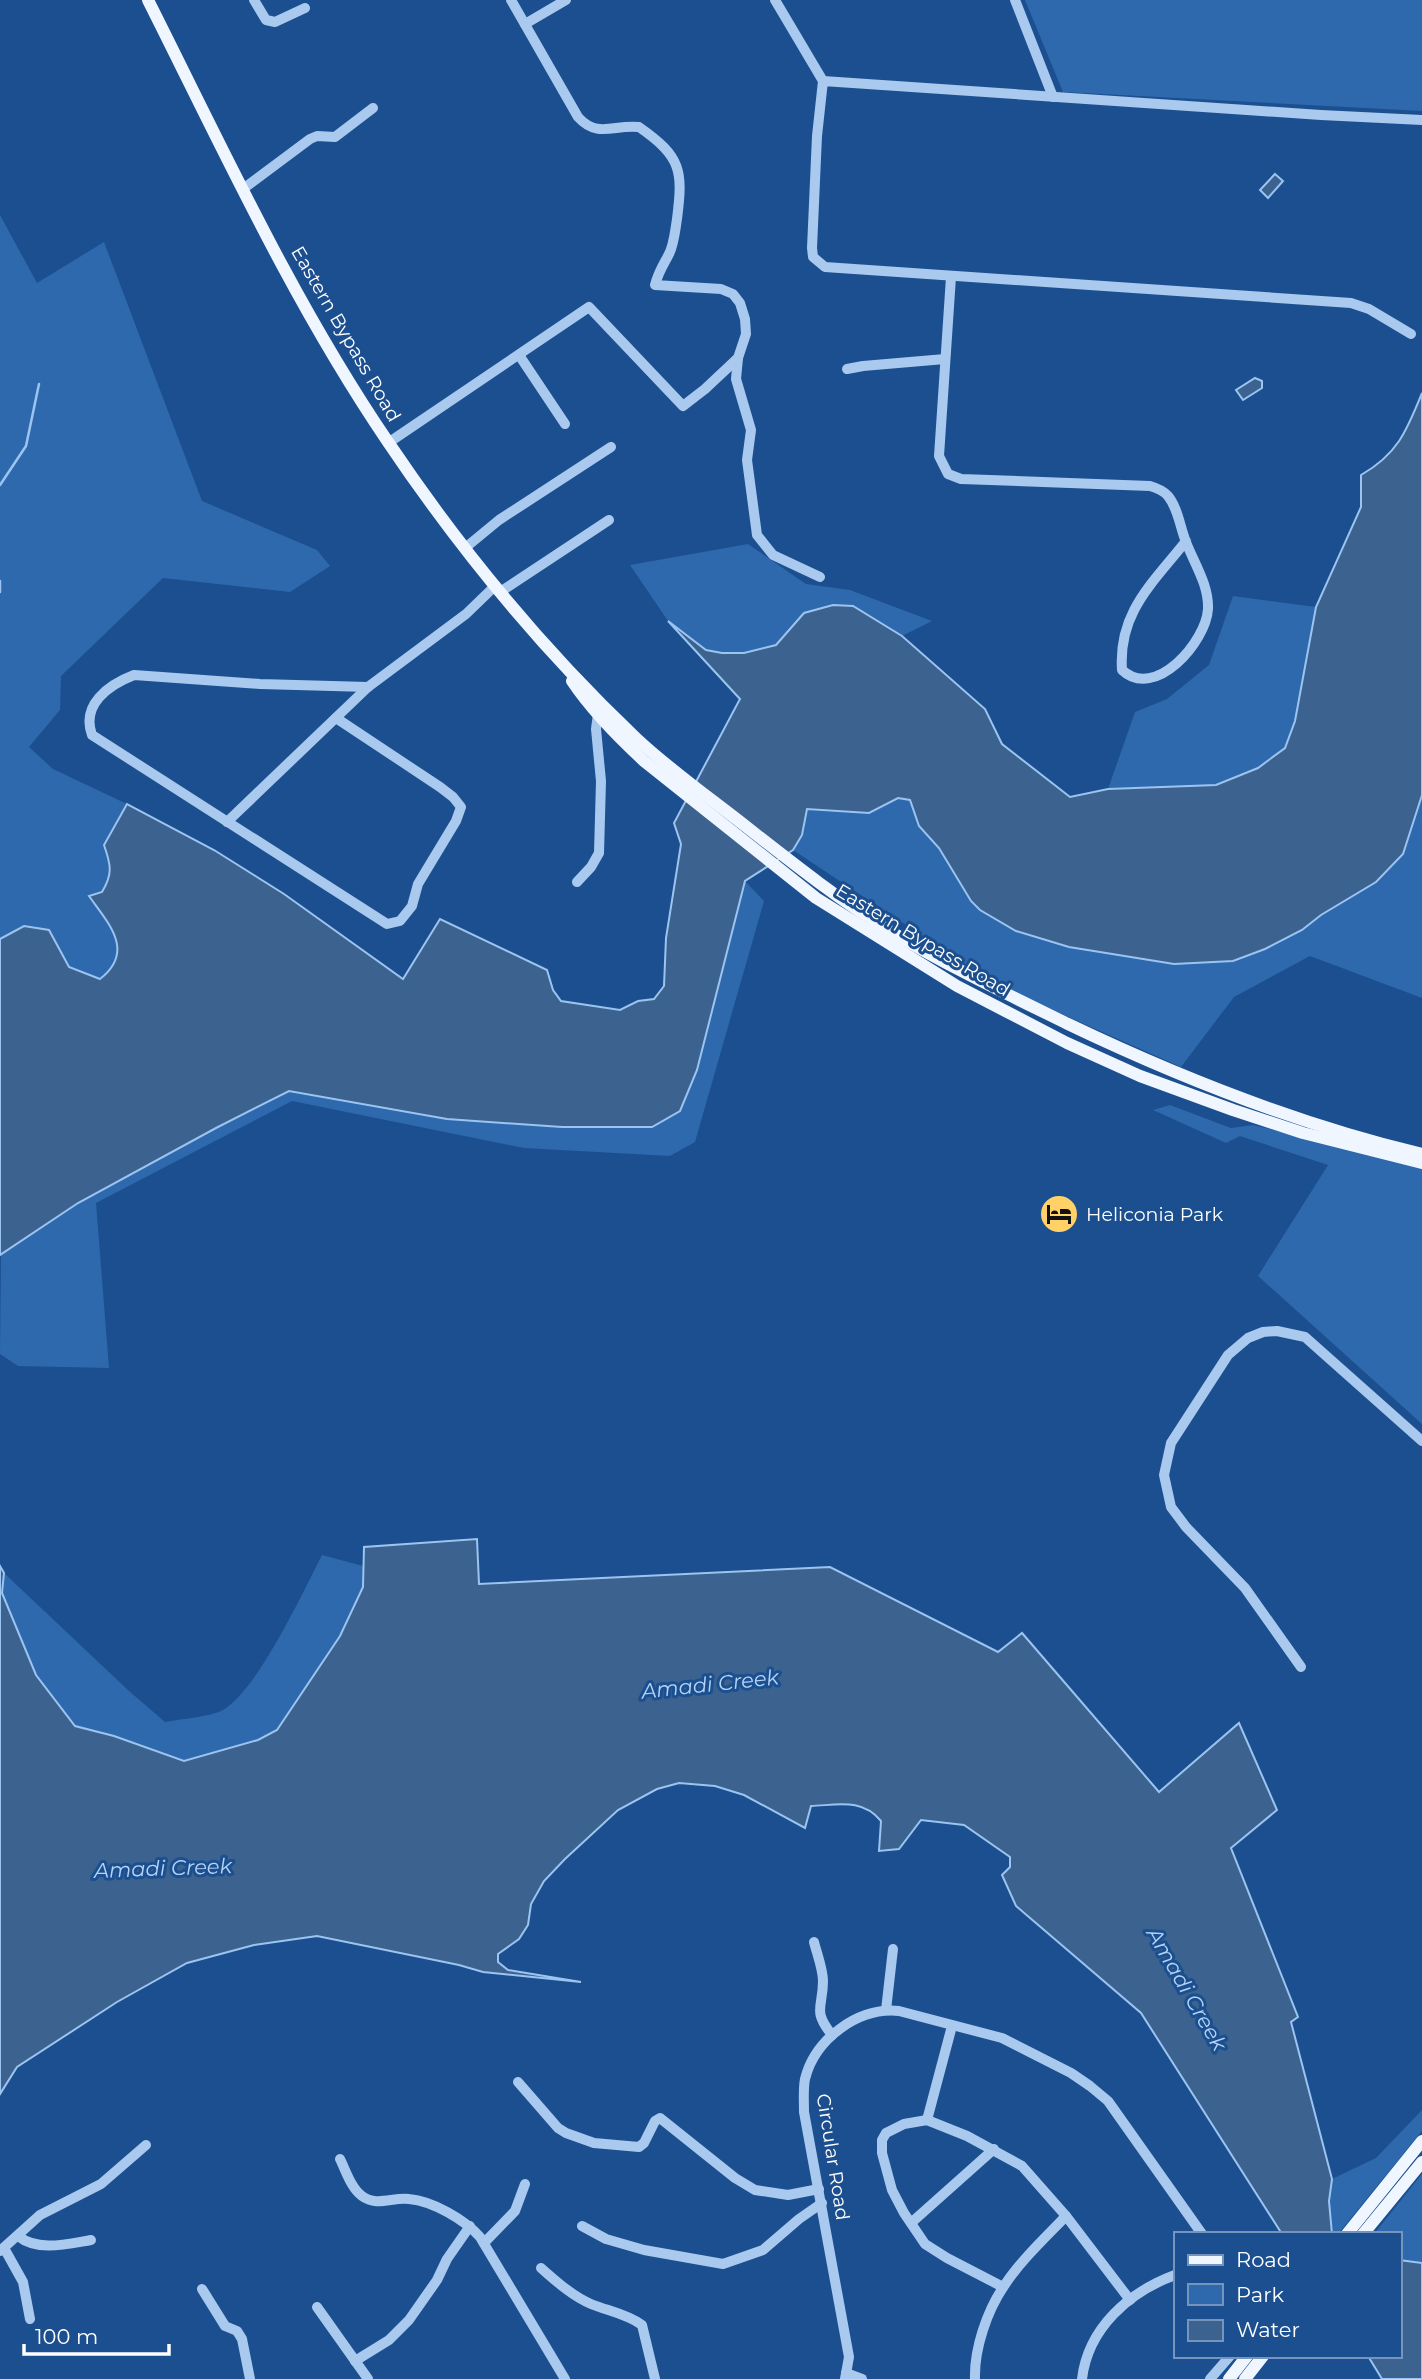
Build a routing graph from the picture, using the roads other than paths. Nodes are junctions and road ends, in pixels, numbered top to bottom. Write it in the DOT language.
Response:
graph roads {
  1 [pos="148,0"];
  2 [pos="254,0"];
  3 [pos="511,0"];
  4 [pos="566,0"];
  5 [pos="775,0"];
  6 [pos="1015,0"];
  7 [pos="306,8"];
  8 [pos="525,24"];
  9 [pos="823,80"];
  10 [pos="1053,97"];
  11 [pos="373,108"];
  12 [pos="1422,120"];
  13 [pos="243,189"];
  14 [pos="951,277"];
  15 [pos="1411,334"];
  16 [pos="519,355"];
  17 [pos="738,358"];
  18 [pos="945,359"];
  19 [pos="847,369"];
  20 [pos="565,424"];
  21 [pos="388,443"];
  22 [pos="611,447"];
  23 [pos="609,520"];
  24 [pos="1186,541"];
  25 [pos="465,548"];
  26 [pos="820,577"];
  27 [pos="497,589"];
  28 [pos="557,659"];
  29 [pos="368,687"];
  30 [pos="598,714"];
  31 [pos="336,718"];
  32 [pos="648,756"];
  33 [pos="227,822"];
  34 [pos="578,882"];
  35 [pos="820,893"];
  36 [pos="1422,1154"];
  37 [pos="1422,1163"];
  38 [pos="1422,1441"];
  39 [pos="1301,1667"];
  40 [pos="814,1942"];
  41 [pos="893,1949"];
  42 [pos="886,2010"];
  43 [pos="952,2025"];
  44 [pos="832,2035"];
  45 [pos="518,2082"];
  46 [pos="927,2120"];
  47 [pos="1422,2141"];
  48 [pos="146,2146"];
  49 [pos="994,2149"];
  50 [pos="340,2159"];
  51 [pos="1422,2162"];
  52 [pos="525,2184"];
  53 [pos="819,2189"];
  54 [pos="822,2203"];
  55 [pos="1066,2216"];
  56 [pos="911,2223"];
  57 [pos="470,2226"];
  58 [pos="582,2226"];
  59 [pos="1201,2232"];
  60 [pos="1349,2232"];
  61 [pos="1365,2232"];
  62 [pos="18,2236"];
  63 [pos="91,2240"];
  64 [pos="484,2243"];
  65 [pos="2,2250"];
  66 [pos="541,2268"];
  67 [pos="1174,2276"];
  68 [pos="1003,2287"];
  69 [pos="202,2289"];
  70 [pos="1130,2300"];
  71 [pos="317,2307"];
  72 [pos="30,2319"];
  73 [pos="1228,2358"];
  74 [pos="1245,2358"];
  75 [pos="1261,2358"];
  76 [pos="355,2361"];
  77 [pos="846,2376"];
  78 [pos="250,2379"];
  79 [pos="368,2379"];
  80 [pos="565,2379"];
  81 [pos="655,2379"];
  82 [pos="862,2379"];
  83 [pos="975,2379"];
  84 [pos="1082,2379"];
  85 [pos="1210,2379"];
  86 [pos="1229,2379"];
  87 [pos="1245,2379"];
  1 -- 13 [label="main road, Eastern Bypass Road"];
  2 -- 7 [label="street"];
  3 -- 8 [label="street"];
  4 -- 8 [label="street"];
  5 -- 9 [label="street"];
  6 -- 10 [label="street"];
  8 -- 17 [label="street"];
  9 -- 10 [label="street"];
  9 -- 14 [label="street"];
  10 -- 12 [label="street"];
  11 -- 13 [label="street"];
  13 -- 21 [label="main road, Eastern Bypass Road"];
  14 -- 15 [label="street"];
  14 -- 18 [label="street"];
  16 -- 17 [label="street"];
  16 -- 20 [label="street"];
  16 -- 21 [label="street"];
  17 -- 26 [label="street"];
  18 -- 19 [label="street"];
  18 -- 24 [label="street"];
  21 -- 25 [label="main road, Eastern Bypass Road"];
  22 -- 25 [label="street"];
  23 -- 27 [label="street"];
  24 -- 24 [label="street"];
  25 -- 27 [label="main road, Eastern Bypass Road"];
  27 -- 28 [label="main road, Eastern Bypass Road"];
  27 -- 29 [label="street"];
  28 -- 30 [label="main road, Eastern Bypass Road"];
  28 -- 32 [label="main road, Eastern Bypass Road"];
  29 -- 31 [label="street"];
  29 -- 33 [label="street"];
  30 -- 32 [label="main road, Eastern Bypass Road"];
  30 -- 34 [label="street"];
  31 -- 33 [label="street"];
  31 -- 33 [label="street"];
  32 -- 35 [label="main road, Eastern Bypass Road"];
  35 -- 36 [label="main road, Eastern Bypass Road"];
  35 -- 37 [label="main road, Eastern Bypass Road"];
  38 -- 39 [label="street"];
  40 -- 44 [label="street"];
  41 -- 42 [label="street"];
  42 -- 43 [label="street, Circular Road"];
  42 -- 44 [label="street, Circular Road"];
  43 -- 46 [label="street"];
  43 -- 59 [label="street, Circular Road"];
  44 -- 53 [label="street, Circular Road"];
  45 -- 53 [label="street"];
  46 -- 49 [label="street"];
  46 -- 56 [label="street"];
  47 -- 60 [label="main road"];
  48 -- 62 [label="street"];
  49 -- 55 [label="street"];
  49 -- 56 [label="street"];
  50 -- 57 [label="street"];
  51 -- 61 [label="main road"];
  52 -- 64 [label="street"];
  53 -- 54 [label="street, Circular Road"];
  54 -- 58 [label="street"];
  54 -- 77 [label="street, Circular Road"];
  55 -- 68 [label="street"];
  55 -- 70 [label="street"];
  56 -- 68 [label="street"];
  57 -- 64 [label="street"];
  57 -- 76 [label="street"];
  62 -- 63 [label="street"];
  62 -- 65 [label="street"];
  64 -- 80 [label="street"];
  65 -- 72 [label="street"];
  66 -- 81 [label="street"];
  67 -- 70 [label="street"];
  68 -- 83 [label="street"];
  69 -- 78 [label="street"];
  70 -- 84 [label="street"];
  71 -- 76 [label="street"];
  73 -- 85 [label="street"];
  74 -- 86 [label="main road"];
  75 -- 87 [label="main road"];
  76 -- 79 [label="street"];
  77 -- 82 [label="street"];
}
